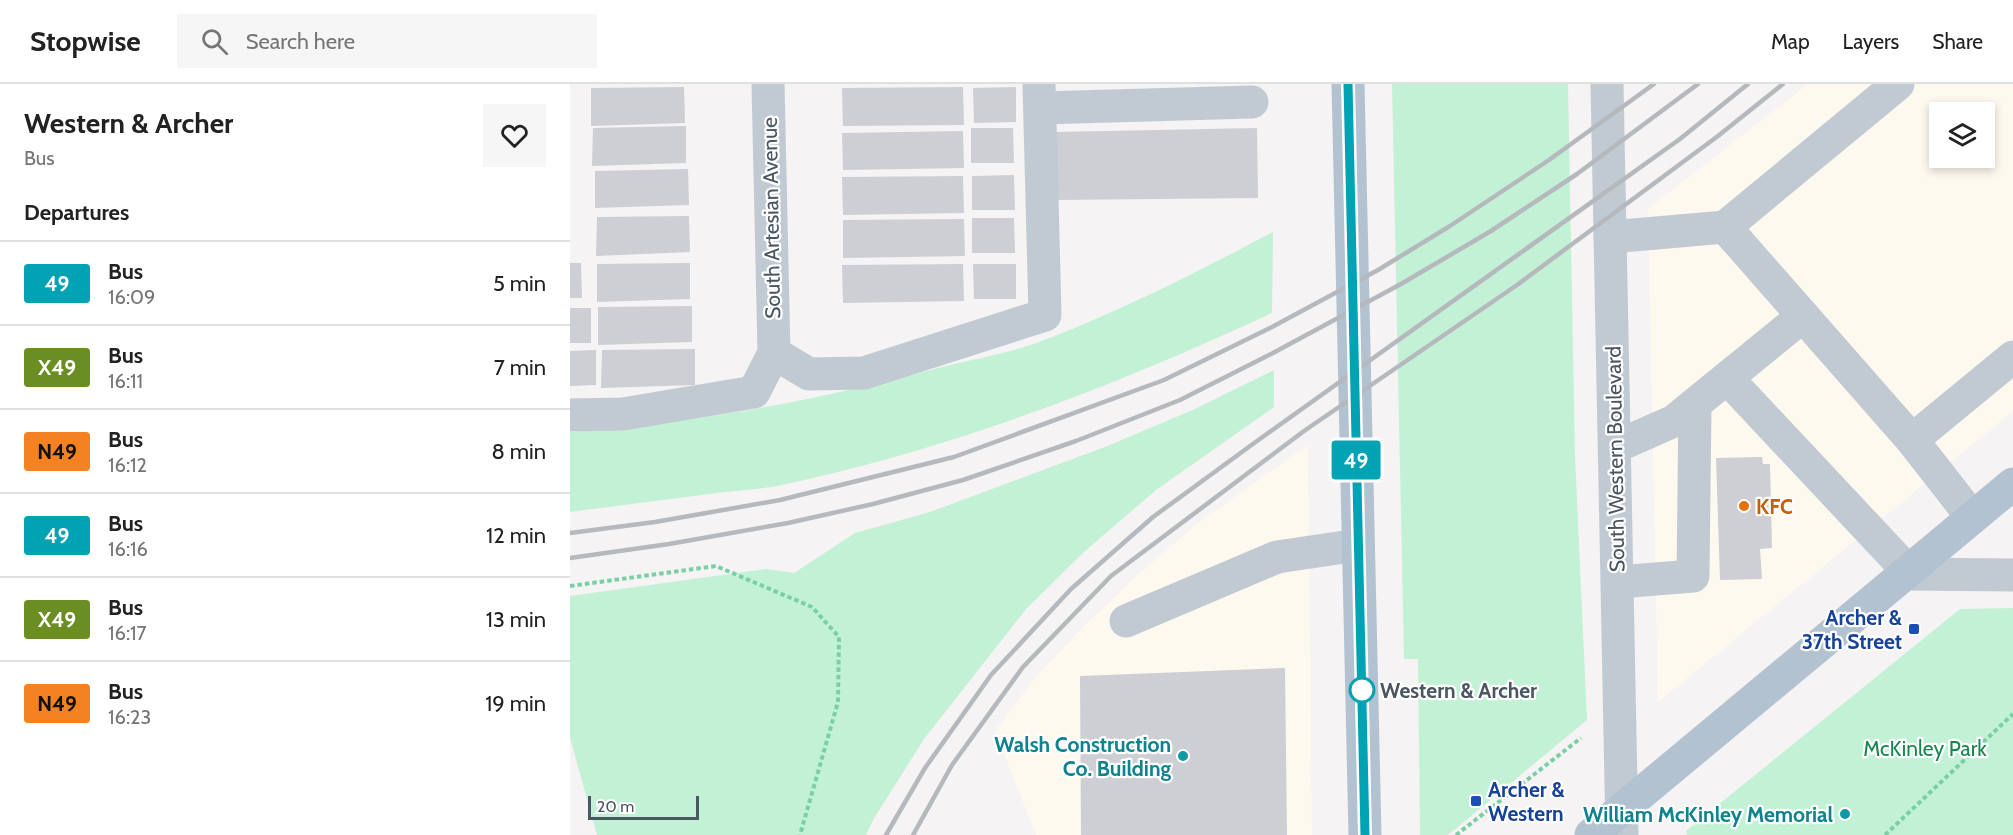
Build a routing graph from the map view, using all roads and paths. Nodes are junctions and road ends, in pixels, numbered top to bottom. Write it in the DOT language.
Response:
graph roads {
  1 [pos="768,84"];
  2 [pos="1348,84"];
  3 [pos="1607,84"];
  4 [pos="1898,84"];
  5 [pos="1039,96"];
  6 [pos="1252,102"];
  7 [pos="1725,227"];
  8 [pos="1610,237"];
  9 [pos="1803,316"];
  10 [pos="774,353"];
  11 [pos="2013,357"];
  12 [pos="1727,378"];
  13 [pos="1695,404"];
  14 [pos="570,414"];
  15 [pos="1912,440"];
  16 [pos="1615,447"];
  17 [pos="2013,484"];
  18 [pos="1972,517"];
  19 [pos="1358,545"];
  20 [pos="1905,573"];
  21 [pos="2013,575"];
  22 [pos="1618,582"];
  23 [pos="570,586"];
  24 [pos="1126,621"];
  25 [pos="2013,714"];
  26 [pos="1581,738"];
  27 [pos="1622,822"];
  28 [pos="800,835"];
  29 [pos="1365,835"];
  30 [pos="1456,835"];
  31 [pos="1592,835"];
  32 [pos="1885,835"];
  1 -- 10 [label="street, South Artesian Avenue"];
  2 -- 19 [label="main road"];
  3 -- 8 [label="street, South Western Boulevard"];
  4 -- 7 [label="street"];
  5 -- 6 [label="street"];
  5 -- 10 [label="street"];
  7 -- 8 [label="street"];
  7 -- 9 [label="street"];
  8 -- 16 [label="street, South Western Boulevard"];
  9 -- 12 [label="street"];
  9 -- 15 [label="street"];
  10 -- 14 [label="street"];
  11 -- 15 [label="street"];
  12 -- 13 [label="street"];
  12 -- 20 [label="street"];
  13 -- 16 [label="street"];
  13 -- 22 [label="street"];
  15 -- 18 [label="street"];
  16 -- 22 [label="street, South Western Boulevard"];
  17 -- 18 [label="main road"];
  18 -- 20 [label="main road"];
  19 -- 24 [label="street"];
  19 -- 29 [label="main road"];
  20 -- 21 [label="street"];
  20 -- 27 [label="main road"];
  22 -- 27 [label="street, South Western Boulevard"];
  23 -- 28 [label="path"];
  25 -- 32 [label="path"];
  26 -- 30 [label="path"];
  27 -- 31 [label="main road"];
}
